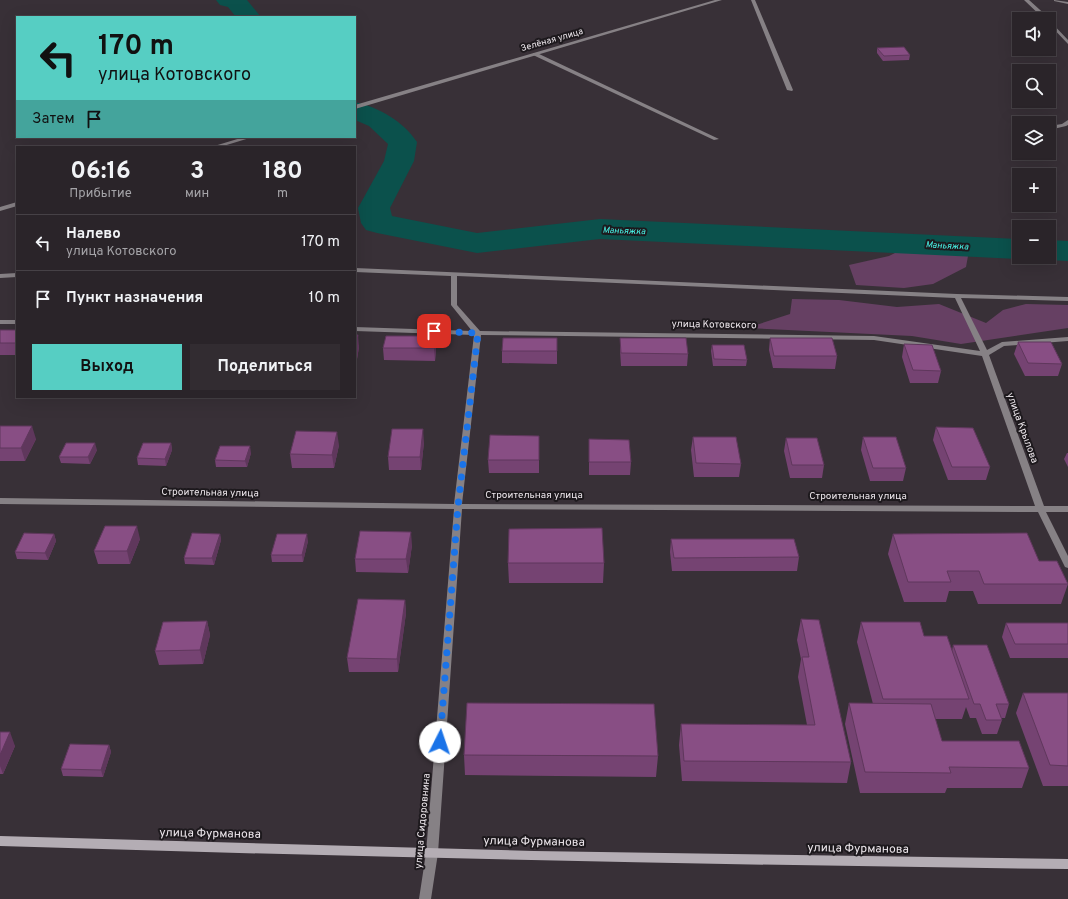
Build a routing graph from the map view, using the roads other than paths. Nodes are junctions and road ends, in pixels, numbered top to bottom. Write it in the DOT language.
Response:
graph roads {
  1 [pos="720,0"];
  2 [pos="753,0"];
  3 [pos="1026,0"];
  4 [pos="1056,0"];
  5 [pos="1068,3"];
  6 [pos="1039,12"];
  7 [pos="1056,29"];
  8 [pos="1068,42"];
  9 [pos="534,54"];
  10 [pos="790,90"];
  11 [pos="356,107"];
  12 [pos="1068,122"];
  13 [pos="1056,127"];
  14 [pos="246,138"];
  15 [pos="716,139"];
  16 [pos="218,146"];
  17 [pos="16,204"];
  18 [pos="0,209"];
  19 [pos="356,270"];
  20 [pos="16,275"];
  21 [pos="454,275"];
  22 [pos="0,276"];
  23 [pos="957,296"];
  24 [pos="1068,299"];
  25 [pos="0,322"];
  26 [pos="16,322"];
  27 [pos="356,329"];
  28 [pos="478,333"];
  29 [pos="1068,339"];
  30 [pos="985,354"];
  31 [pos="0,501"];
  32 [pos="458,506"];
  33 [pos="1040,508"];
  34 [pos="1068,508"];
  35 [pos="1068,565"];
  36 [pos="0,841"];
  37 [pos="432,853"];
  38 [pos="1068,864"];
  39 [pos="425,899"];
  1 -- 9 [label="street, Зелёная улица"];
  2 -- 10 [label="street"];
  3 -- 6 [label="street"];
  4 -- 5 [label="street"];
  7 -- 8 [label="street"];
  9 -- 11 [label="street, Зелёная улица"];
  9 -- 15 [label="street"];
  12 -- 13 [label="street"];
  14 -- 16 [label="street"];
  17 -- 18 [label="street"];
  19 -- 21 [label="street"];
  20 -- 22 [label="street"];
  21 -- 23 [label="street"];
  21 -- 28 [label="street"];
  23 -- 24 [label="street"];
  23 -- 30 [label="street, улица Крылова"];
  25 -- 26 [label="street"];
  27 -- 28 [label="street, улица Котовского"];
  28 -- 30 [label="street, улица Котовского"];
  28 -- 32 [label="street, улица Сидоровнина"];
  29 -- 30 [label="street"];
  30 -- 33 [label="street, улица Крылова"];
  31 -- 32 [label="street, Строительная улица"];
  32 -- 33 [label="street, Строительная улица"];
  32 -- 37 [label="street, улица Сидоровнина"];
  33 -- 34 [label="street, Строительная улица"];
  33 -- 35 [label="street, улица Крылова"];
  36 -- 37 [label="main road, улица Фурманова"];
  37 -- 38 [label="main road, улица Фурманова"];
  37 -- 39 [label="street, улица Сидоровнина"];
}
